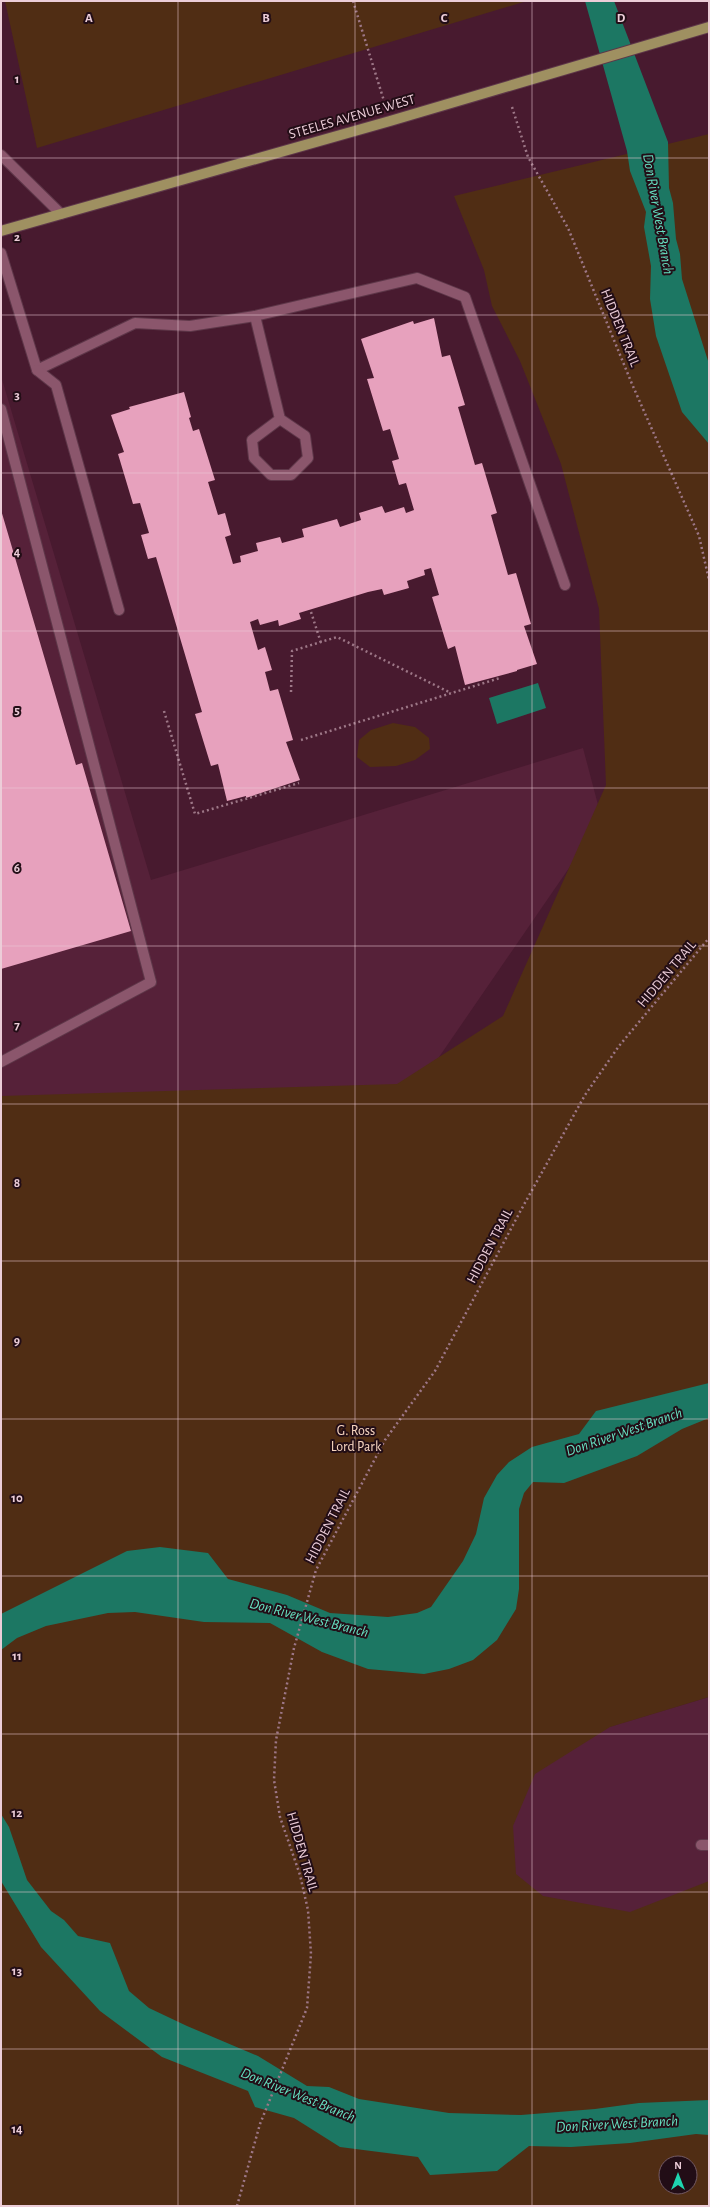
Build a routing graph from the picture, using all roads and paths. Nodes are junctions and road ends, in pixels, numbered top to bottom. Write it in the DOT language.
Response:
graph roads {
  1 [pos="353,1"];
  2 [pos="709,27"];
  3 [pos="506,87"];
  4 [pos="390,121"];
  5 [pos="1,155"];
  6 [pos="61,214"];
  7 [pos="1,231"];
  8 [pos="1,253"];
  9 [pos="255,316"];
  10 [pos="37,370"];
  11 [pos="1,409"];
  12 [pos="280,419"];
  13 [pos="709,580"];
  14 [pos="565,585"];
  15 [pos="119,610"];
  16 [pos="311,612"];
  17 [pos="321,643"];
  18 [pos="500,678"];
  19 [pos="291,692"];
  20 [pos="451,693"];
  21 [pos="164,711"];
  22 [pos="301,740"];
  23 [pos="299,783"];
  24 [pos="709,938"];
  25 [pos="1,1062"];
  26 [pos="237,2206"];
  1 -- 4 [label="path"];
  2 -- 3 [label="main road, STEELES AVENUE WEST"];
  3 -- 4 [label="main road, STEELES AVENUE WEST"];
  3 -- 13 [label="path, HIDDEN TRAIL"];
  4 -- 6 [label="main road, STEELES AVENUE WEST"];
  5 -- 6 [label="lane"];
  6 -- 7 [label="main road, STEELES AVENUE WEST"];
  8 -- 10 [label="lane"];
  9 -- 10 [label="lane"];
  9 -- 12 [label="lane"];
  9 -- 14 [label="lane"];
  10 -- 15 [label="lane"];
  11 -- 25 [label="lane"];
  12 -- 12 [label="lane"];
  16 -- 17 [label="path"];
  17 -- 19 [label="path"];
  17 -- 20 [label="path"];
  18 -- 20 [label="path"];
  20 -- 22 [label="path"];
  21 -- 23 [label="path"];
  24 -- 26 [label="path, HIDDEN TRAIL"];
}
